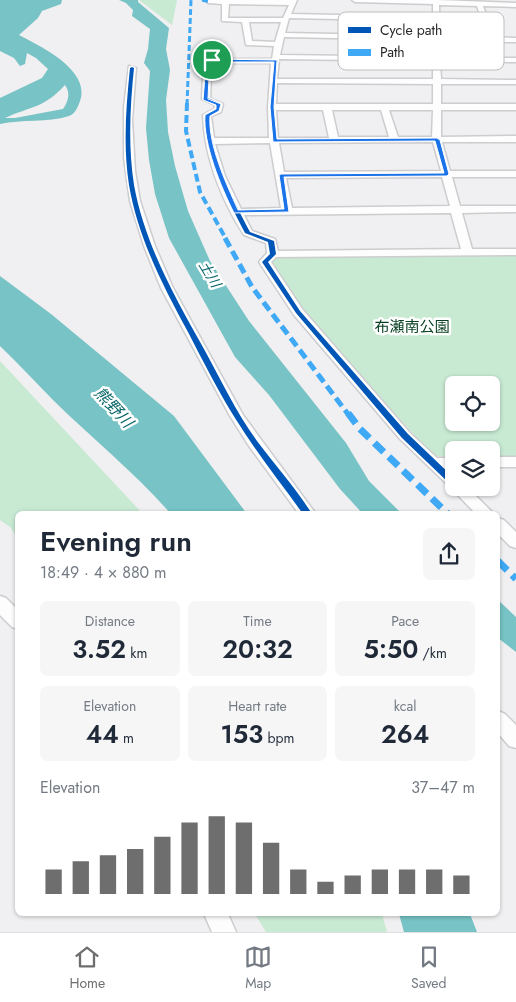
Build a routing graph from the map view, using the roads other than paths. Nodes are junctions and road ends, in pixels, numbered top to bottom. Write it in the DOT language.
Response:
graph roads {
  1 [pos="210,0"];
  2 [pos="355,0"];
  3 [pos="293,1"];
  4 [pos="435,1"];
  5 [pos="226,2"];
  6 [pos="500,2"];
  7 [pos="479,3"];
  8 [pos="516,4"];
  9 [pos="482,12"];
  10 [pos="286,18"];
  11 [pos="338,19"];
  12 [pos="245,20"];
  13 [pos="280,39"];
  14 [pos="338,39"];
  15 [pos="276,59"];
  16 [pos="338,59"];
  17 [pos="132,68"];
  18 [pos="438,70"];
  19 [pos="274,81"];
  20 [pos="438,81"];
  21 [pos="516,82"];
  22 [pos="332,97"];
  23 [pos="272,107"];
  24 [pos="384,107"];
  25 [pos="437,107"];
  26 [pos="516,107"];
  27 [pos="516,139"];
  28 [pos="274,140"];
  29 [pos="334,140"];
  30 [pos="394,140"];
  31 [pos="437,140"];
  32 [pos="210,141"];
  33 [pos="447,174"];
  34 [pos="516,174"];
  35 [pos="281,175"];
  36 [pos="516,209"];
  37 [pos="456,210"];
  38 [pos="287,211"];
  39 [pos="236,212"];
  40 [pos="467,252"];
  41 [pos="516,252"];
  42 [pos="273,254"];
  43 [pos="500,462"];
  44 [pos="516,462"];
  45 [pos="432,463"];
  46 [pos="445,463"];
  47 [pos="445,475"];
  48 [pos="467,496"];
  49 [pos="306,511"];
  50 [pos="483,511"];
  51 [pos="500,526"];
  52 [pos="516,542"];
  53 [pos="0,603"];
  54 [pos="15,619"];
  55 [pos="500,722"];
  56 [pos="516,739"];
  57 [pos="217,916"];
  58 [pos="224,932"];
  1 -- 5 [label="street"];
  2 -- 4 [label="street"];
  3 -- 5 [label="street"];
  3 -- 10 [label="street"];
  4 -- 7 [label="street"];
  5 -- 12 [label="street"];
  6 -- 7 [label="street"];
  6 -- 8 [label="street"];
  7 -- 9 [label="street"];
  10 -- 11 [label="street"];
  10 -- 12 [label="street"];
  10 -- 13 [label="street"];
  12 -- 13 [label="street"];
  13 -- 14 [label="street"];
  13 -- 15 [label="street"];
  15 -- 16 [label="street"];
  15 -- 19 [label="street"];
  15 -- 32 [label="street"];
  17 -- 49 [label="street"];
  18 -- 20 [label="street"];
  19 -- 22 [label="street"];
  19 -- 23 [label="street"];
  20 -- 21 [label="street"];
  20 -- 22 [label="street"];
  20 -- 25 [label="street"];
  22 -- 23 [label="street"];
  22 -- 24 [label="street"];
  22 -- 29 [label="street"];
  23 -- 28 [label="street"];
  24 -- 25 [label="street"];
  24 -- 30 [label="street"];
  25 -- 26 [label="street"];
  25 -- 31 [label="street"];
  27 -- 31 [label="street"];
  28 -- 29 [label="street"];
  28 -- 32 [label="street"];
  28 -- 35 [label="street"];
  29 -- 30 [label="street"];
  30 -- 31 [label="street"];
  31 -- 33 [label="street"];
  32 -- 39 [label="street"];
  33 -- 34 [label="street"];
  33 -- 35 [label="street"];
  33 -- 37 [label="street"];
  35 -- 38 [label="street"];
  36 -- 37 [label="street"];
  37 -- 38 [label="street"];
  37 -- 40 [label="street"];
  38 -- 39 [label="street"];
  39 -- 42 [label="street"];
  40 -- 41 [label="street"];
  40 -- 42 [label="street"];
  42 -- 45 [label="street"];
  43 -- 44 [label="street"];
  45 -- 46 [label="street"];
  45 -- 47 [label="street"];
  48 -- 50 [label="street"];
  51 -- 52 [label="street"];
  53 -- 54 [label="street"];
  55 -- 56 [label="street"];
  57 -- 58 [label="street"];
}
